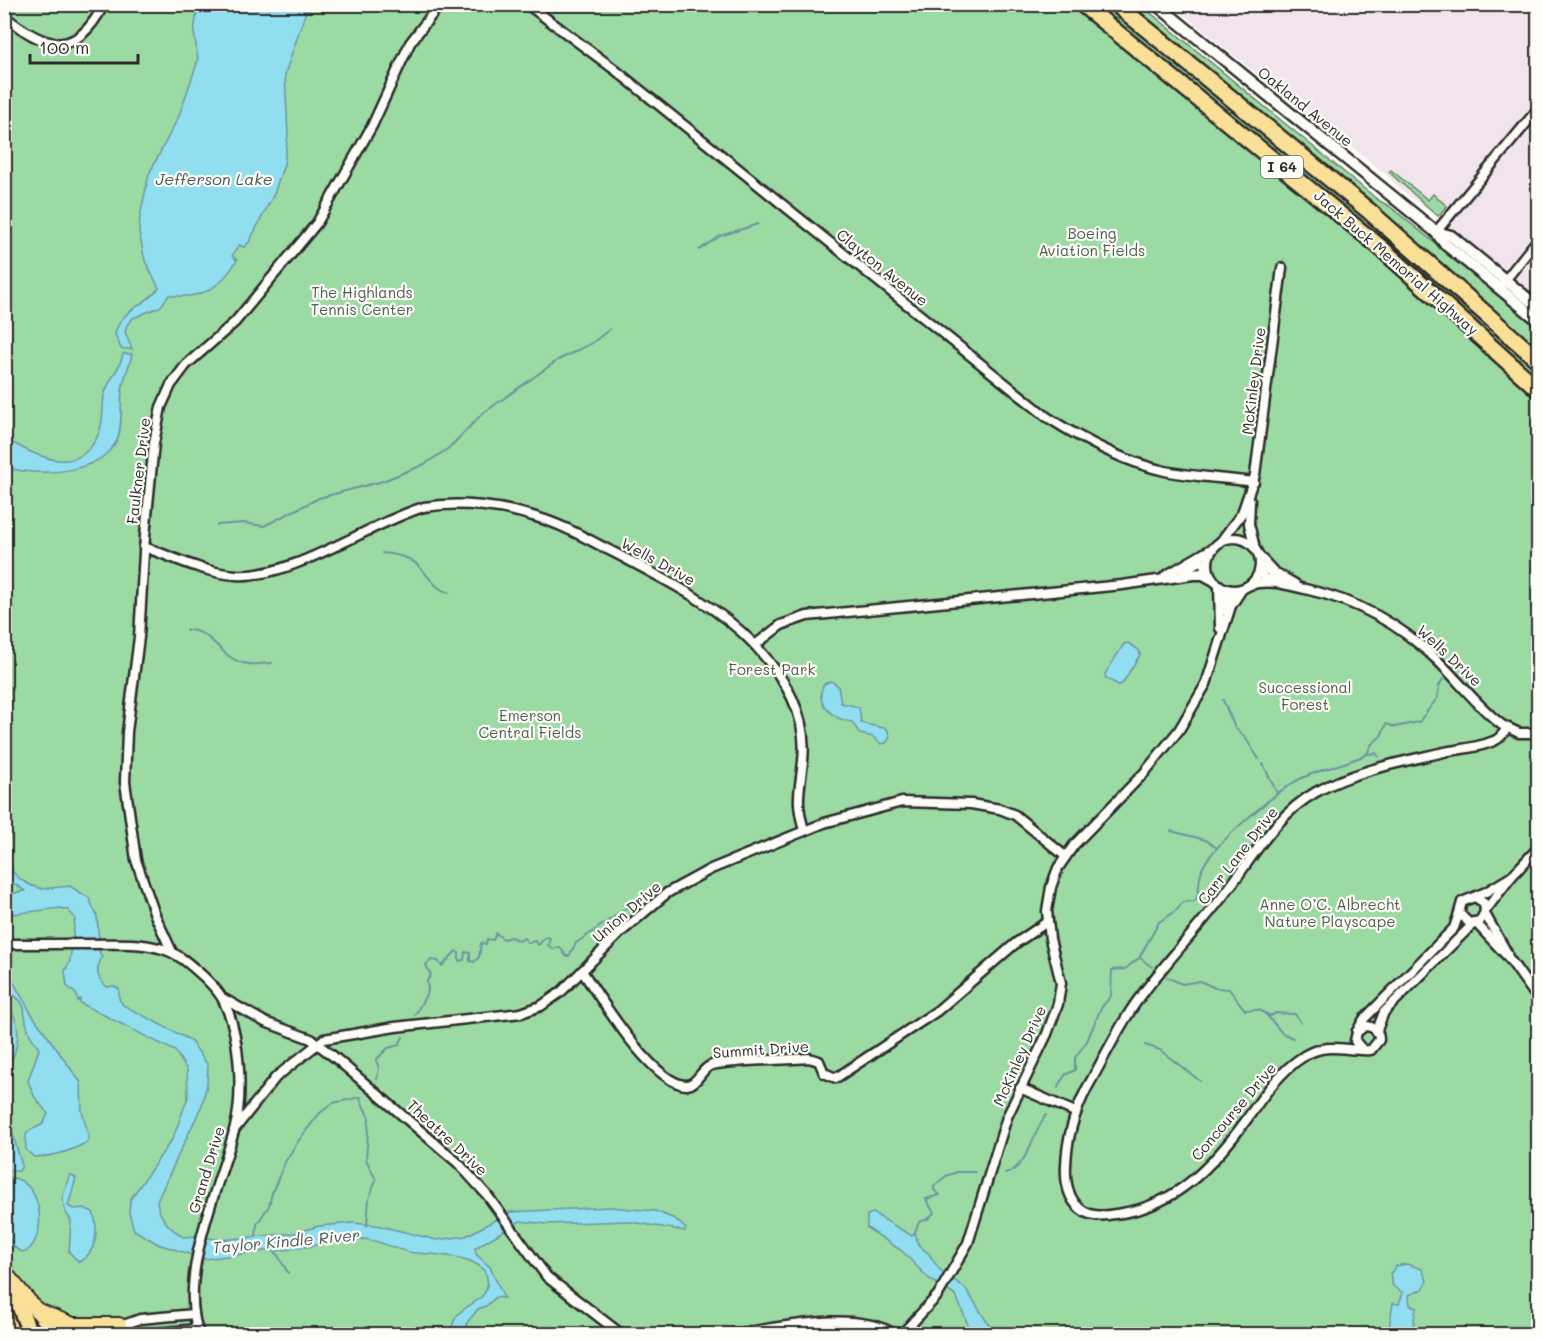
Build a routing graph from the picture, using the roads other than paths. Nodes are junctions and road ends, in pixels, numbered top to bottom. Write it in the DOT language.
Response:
graph roads {
  1 [pos="104,4"];
  2 [pos="440,4"];
  3 [pos="527,4"];
  4 [pos="1082,4"];
  5 [pos="1116,4"];
  6 [pos="1156,4"];
  7 [pos="4,16"];
  8 [pos="1539,109"];
  9 [pos="1436,232"];
  10 [pos="1539,239"];
  11 [pos="1282,268"];
  12 [pos="1503,285"];
  13 [pos="1461,291"];
  14 [pos="1539,307"];
  15 [pos="1539,320"];
  16 [pos="1539,346"];
  17 [pos="1539,360"];
  18 [pos="1539,389"];
  19 [pos="1254,482"];
  20 [pos="1250,496"];
  21 [pos="1219,542"];
  22 [pos="144,547"];
  23 [pos="1256,548"];
  24 [pos="1260,557"];
  25 [pos="1159,579"];
  26 [pos="1217,583"];
  27 [pos="1250,585"];
  28 [pos="1242,589"];
  29 [pos="1303,589"];
  30 [pos="1220,640"];
  31 [pos="755,645"];
  32 [pos="1507,728"];
  33 [pos="1539,733"];
  34 [pos="804,830"];
  35 [pos="1539,849"];
  36 [pos="1065,856"];
  37 [pos="1510,877"];
  38 [pos="1475,897"];
  39 [pos="1459,913"];
  40 [pos="1485,913"];
  41 [pos="1047,922"];
  42 [pos="1475,923"];
  43 [pos="4,944"];
  44 [pos="172,952"];
  45 [pos="1508,957"];
  46 [pos="582,971"];
  47 [pos="223,999"];
  48 [pos="1539,999"];
  49 [pos="1377,1030"];
  50 [pos="1357,1032"];
  51 [pos="317,1043"];
  52 [pos="1362,1049"];
  53 [pos="1020,1088"];
  54 [pos="1075,1112"];
  55 [pos="234,1130"];
  56 [pos="4,1273"];
  57 [pos="4,1292"];
  58 [pos="36,1310"];
  59 [pos="4,1312"];
  60 [pos="194,1314"];
  61 [pos="118,1325"];
  62 [pos="198,1332"];
  63 [pos="12,1335"];
  64 [pos="21,1335"];
  65 [pos="30,1335"];
  66 [pos="57,1335"];
  67 [pos="98,1335"];
  68 [pos="147,1335"];
  69 [pos="621,1335"];
  70 [pos="733,1335"];
  71 [pos="895,1335"];
  72 [pos="902,1335"];
  1 -- 7 [label="street"];
  2 -- 22 [label="street, Faulkner Drive"];
  3 -- 19 [label="street, Clayton Avenue"];
  4 -- 18 [label="highway, Jack Buck Memorial Highway / I 64"];
  5 -- 13 [label="highway, Jack Buck Memorial Highway / I 64"];
  6 -- 9 [label="street, Oakland Avenue"];
  8 -- 9 [label="street"];
  9 -- 12 [label="street, Oakland Avenue"];
  10 -- 12 [label="street"];
  11 -- 19 [label="street, McKinley Drive"];
  12 -- 14 [label="street, Oakland Avenue"];
  12 -- 15 [label="street, Oakland Avenue"];
  13 -- 16 [label="highway"];
  13 -- 17 [label="highway, Jack Buck Memorial Highway / I 64"];
  19 -- 20 [label="street, McKinley Drive"];
  20 -- 21 [label="street, McKinley Drive"];
  20 -- 23 [label="street, McKinley Drive"];
  21 -- 23 [label="street"];
  21 -- 25 [label="street"];
  21 -- 26 [label="street"];
  22 -- 31 [label="street, Wells Drive"];
  22 -- 44 [label="street, Faulkner Drive"];
  23 -- 24 [label="street"];
  24 -- 27 [label="street"];
  24 -- 29 [label="street, Wells Drive"];
  25 -- 26 [label="street"];
  25 -- 31 [label="street"];
  26 -- 28 [label="street"];
  26 -- 30 [label="street, McKinley Drive"];
  27 -- 28 [label="street"];
  27 -- 29 [label="street, Wells Drive"];
  28 -- 30 [label="street, McKinley Drive"];
  29 -- 32 [label="street, Wells Drive"];
  30 -- 36 [label="street, McKinley Drive"];
  31 -- 34 [label="street, Wells Drive"];
  32 -- 33 [label="street, Wells Drive"];
  32 -- 54 [label="street, Carr Lane Drive"];
  34 -- 36 [label="street, Union Drive"];
  34 -- 46 [label="street, Union Drive"];
  35 -- 37 [label="street"];
  36 -- 41 [label="street, McKinley Drive"];
  37 -- 38 [label="street"];
  37 -- 40 [label="street"];
  38 -- 39 [label="street"];
  38 -- 40 [label="street"];
  39 -- 42 [label="street"];
  39 -- 50 [label="street"];
  40 -- 42 [label="street"];
  40 -- 45 [label="street"];
  41 -- 46 [label="street, Summit Drive"];
  41 -- 53 [label="street, McKinley Drive"];
  42 -- 45 [label="street"];
  42 -- 49 [label="street"];
  43 -- 44 [label="street, Grand Drive"];
  44 -- 47 [label="street, Grand Drive"];
  45 -- 48 [label="street"];
  46 -- 51 [label="street, Union Drive"];
  47 -- 51 [label="street, Theatre Drive"];
  47 -- 55 [label="street, Grand Drive"];
  49 -- 50 [label="street"];
  49 -- 52 [label="street"];
  50 -- 52 [label="street"];
  51 -- 55 [label="street, Union Drive"];
  51 -- 69 [label="street, Theatre Drive"];
  52 -- 54 [label="street, Concourse Drive"];
  53 -- 54 [label="street"];
  53 -- 72 [label="street, McKinley Drive"];
  55 -- 60 [label="street, Grand Drive"];
  56 -- 58 [label="main road"];
  56 -- 65 [label="main road"];
  57 -- 64 [label="main road"];
  58 -- 61 [label="main road"];
  58 -- 66 [label="main road"];
  59 -- 63 [label="main road"];
  60 -- 61 [label="street"];
  60 -- 62 [label="street, Grand Drive"];
  61 -- 67 [label="street"];
  62 -- 68 [label="street"];
  70 -- 71 [label="street"];
}
